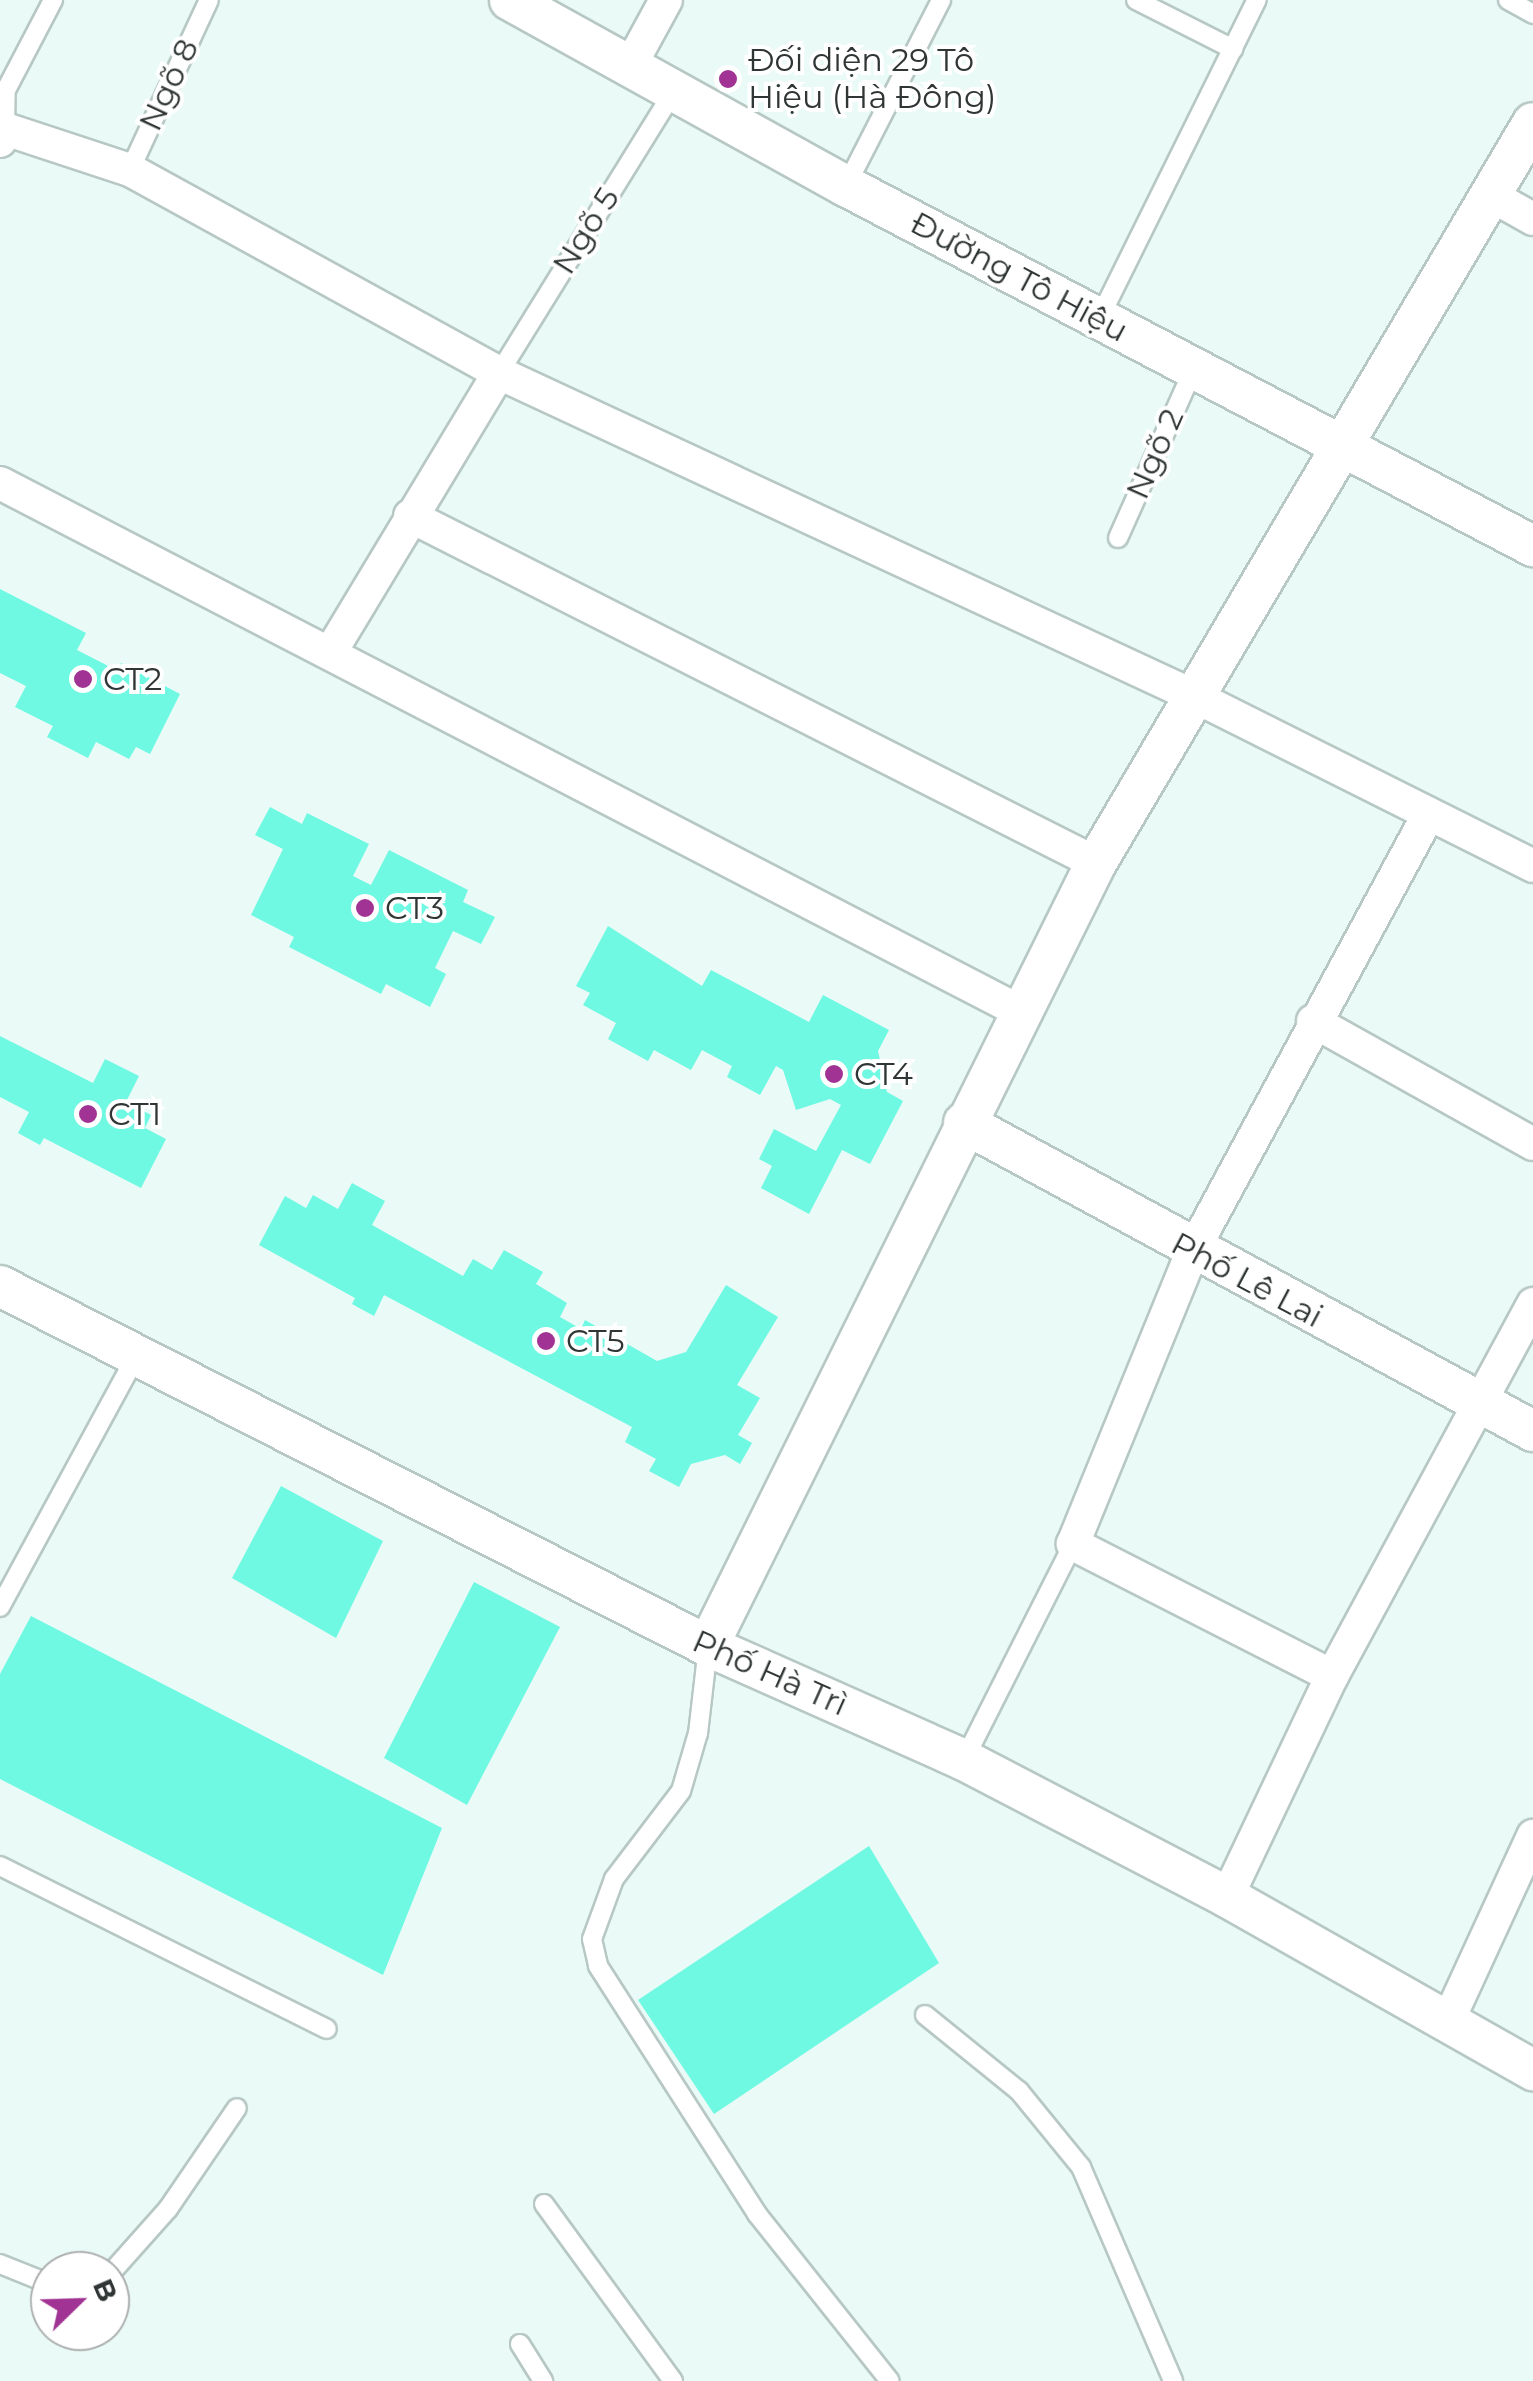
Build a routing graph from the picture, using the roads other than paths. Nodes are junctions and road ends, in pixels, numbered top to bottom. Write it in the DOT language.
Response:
graph roads {
  1 [pos="53,0"];
  2 [pos="209,0"];
  3 [pos="510,0"];
  4 [pos="666,0"];
  5 [pos="941,0"];
  6 [pos="1136,0"];
  7 [pos="1257,0"];
  8 [pos="1508,0"];
  9 [pos="1533,14"];
  10 [pos="1232,50"];
  11 [pos="630,66"];
  12 [pos="674,90"];
  13 [pos="1533,123"];
  14 [pos="3,135"];
  15 [pos="130,170"];
  16 [pos="846,186"];
  17 [pos="1492,196"];
  18 [pos="1533,219"];
  19 [pos="1099,320"];
  20 [pos="1193,370"];
  21 [pos="499,372"];
  22 [pos="1339,442"];
  23 [pos="0,483"];
  24 [pos="410,516"];
  25 [pos="1118,538"];
  26 [pos="1533,546"];
  27 [pos="330,652"];
  28 [pos="1198,698"];
  29 [pos="1427,817"];
  30 [pos="1096,863"];
  31 [pos="1533,866"];
  32 [pos="1023,1013"];
  33 [pos="1313,1021"];
  34 [pos="964,1123"];
  35 [pos="1533,1144"];
  36 [pos="1192,1252"];
  37 [pos="0,1286"];
  38 [pos="1533,1304"];
  39 [pos="136,1356"];
  40 [pos="1483,1405"];
  41 [pos="1533,1431"];
  42 [pos="1074,1544"];
  43 [pos="0,1607"];
  44 [pos="708,1646"];
  45 [pos="1332,1676"];
  46 [pos="964,1760"];
  47 [pos="1533,1836"];
  48 [pos="0,1866"];
  49 [pos="1521,1890"];
  50 [pos="1228,1897"];
  51 [pos="924,2015"];
  52 [pos="1448,2021"];
  53 [pos="327,2029"];
  54 [pos="1533,2070"];
  55 [pos="238,2108"];
  56 [pos="544,2204"];
  57 [pos="130,2254"];
  58 [pos="0,2264"];
  59 [pos="30,2276"];
  60 [pos="520,2344"];
  61 [pos="542,2381"];
  62 [pos="673,2381"];
  63 [pos="890,2381"];
  64 [pos="1173,2381"];
  1 -- 14 [label="lane"];
  2 -- 15 [label="lane, Ngõ 8"];
  3 -- 11 [label="street, Đường Tô Hiệu"];
  4 -- 11 [label="street"];
  5 -- 16 [label="lane"];
  6 -- 10 [label="lane"];
  7 -- 10 [label="lane"];
  8 -- 9 [label="lane"];
  10 -- 19 [label="lane"];
  11 -- 12 [label="street, Đường Tô Hiệu"];
  12 -- 16 [label="street, Đường Tô Hiệu"];
  12 -- 21 [label="lane, Ngõ 5"];
  13 -- 17 [label="street"];
  14 -- 15 [label="street"];
  15 -- 21 [label="street"];
  16 -- 19 [label="street, Đường Tô Hiệu"];
  17 -- 18 [label="street"];
  17 -- 22 [label="street"];
  19 -- 20 [label="street, Đường Tô Hiệu"];
  20 -- 22 [label="street, Đường Tô Hiệu"];
  20 -- 25 [label="lane, Ngõ 2"];
  21 -- 24 [label="street"];
  21 -- 28 [label="street"];
  22 -- 26 [label="street, Đường Tô Hiệu"];
  22 -- 28 [label="street"];
  23 -- 27 [label="street"];
  24 -- 27 [label="street"];
  24 -- 30 [label="street"];
  27 -- 32 [label="street"];
  28 -- 29 [label="street"];
  28 -- 30 [label="street"];
  29 -- 31 [label="street"];
  29 -- 33 [label="street"];
  30 -- 32 [label="street"];
  32 -- 34 [label="street"];
  33 -- 35 [label="street"];
  33 -- 36 [label="street"];
  34 -- 36 [label="street, Phố Lê Lai"];
  34 -- 44 [label="street"];
  36 -- 40 [label="street, Phố Lê Lai"];
  36 -- 42 [label="street"];
  37 -- 39 [label="street, Phố Hà Trì"];
  38 -- 40 [label="street"];
  39 -- 43 [label="lane"];
  39 -- 44 [label="street, Phố Hà Trì"];
  40 -- 41 [label="street, Phố Lê Lai"];
  40 -- 45 [label="street"];
  42 -- 45 [label="street"];
  42 -- 46 [label="lane"];
  44 -- 46 [label="street, Phố Hà Trì"];
  44 -- 63 [label="lane"];
  45 -- 50 [label="street"];
  46 -- 50 [label="street, Phố Hà Trì"];
  47 -- 49 [label="street"];
  48 -- 53 [label="lane"];
  49 -- 52 [label="street"];
  50 -- 52 [label="street, Phố Hà Trì"];
  51 -- 64 [label="lane"];
  52 -- 54 [label="street, Phố Hà Trì"];
  55 -- 57 [label="lane"];
  56 -- 62 [label="lane"];
  58 -- 59 [label="lane"];
  60 -- 61 [label="lane"];
}
